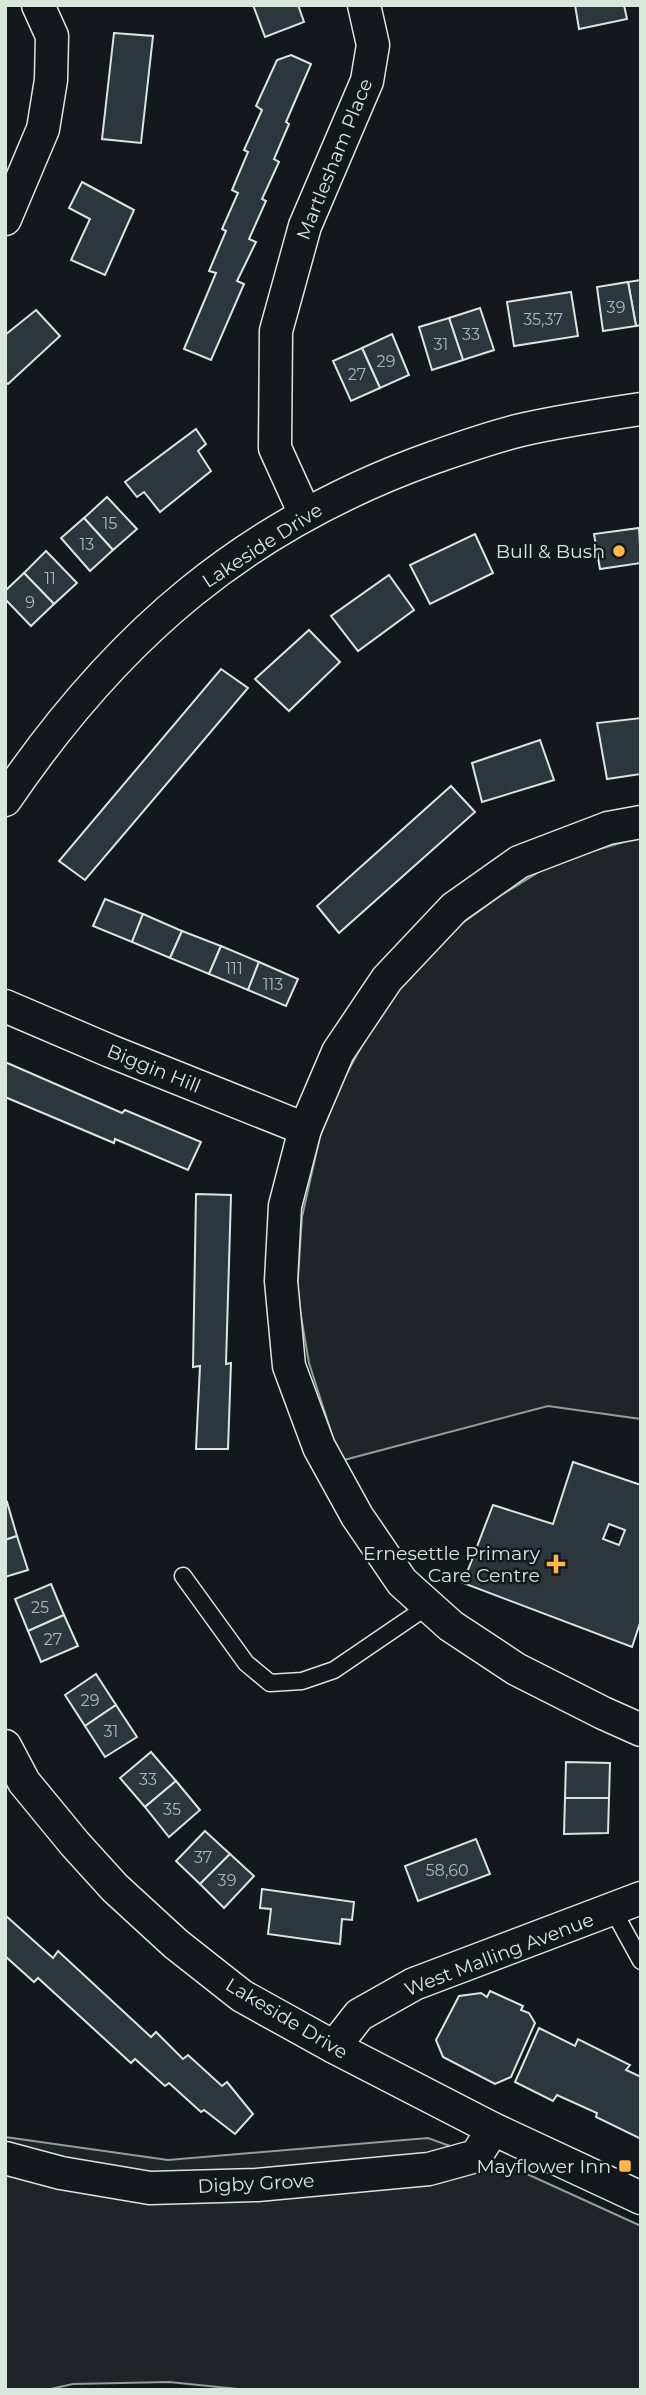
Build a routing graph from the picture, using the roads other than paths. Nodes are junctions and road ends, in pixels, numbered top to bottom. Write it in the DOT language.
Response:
graph roads {
  1 [pos="38,5"];
  2 [pos="364,5"];
  3 [pos="5,219"];
  4 [pos="641,409"];
  5 [pos="305,514"];
  6 [pos="5,800"];
  7 [pos="641,822"];
  8 [pos="5,1006"];
  9 [pos="304,1129"];
  10 [pos="183,1576"];
  11 [pos="428,1606"];
  12 [pos="641,1730"];
  13 [pos="5,1746"];
  14 [pos="627,1904"];
  15 [pos="641,1961"];
  16 [pos="334,2047"];
  17 [pos="494,2129"];
  18 [pos="5,2158"];
  19 [pos="641,2198"];
  1 -- 3 [label="street"];
  2 -- 5 [label="street, Martlesham Place"];
  4 -- 5 [label="street, Lakeside Drive"];
  5 -- 6 [label="street, Lakeside Drive"];
  7 -- 9 [label="street"];
  8 -- 9 [label="street, Biggin Hill"];
  9 -- 11 [label="street"];
  10 -- 11 [label="lane"];
  11 -- 12 [label="street"];
  13 -- 16 [label="street, Lakeside Drive"];
  14 -- 15 [label="lane"];
  14 -- 16 [label="street, West Malling Avenue"];
  16 -- 17 [label="street, Lakeside Drive"];
  17 -- 18 [label="street, Digby Grove"];
  17 -- 19 [label="street, Lakeside Drive"];
}
